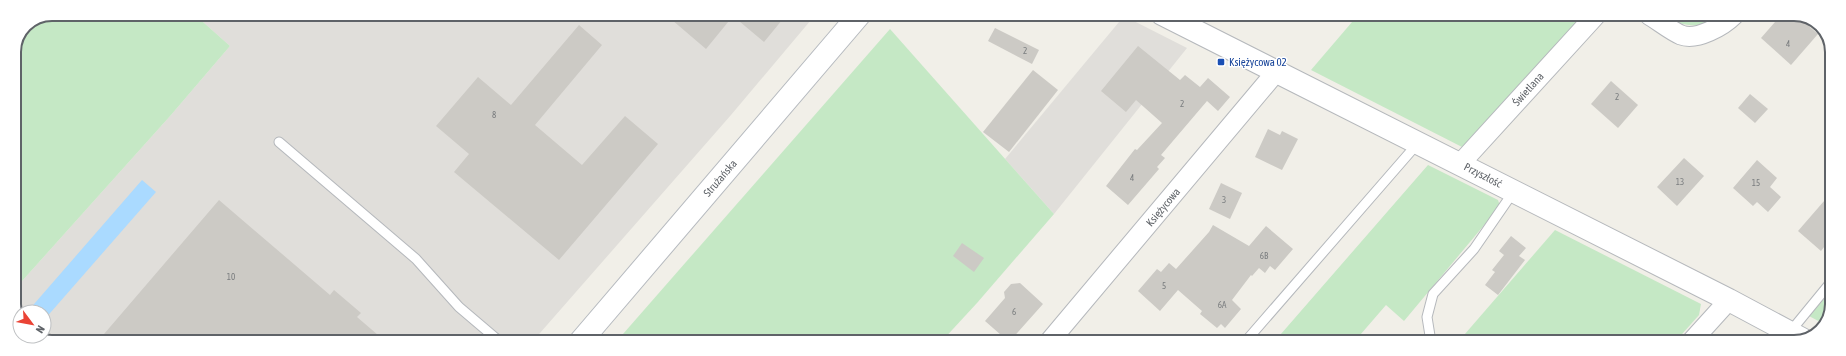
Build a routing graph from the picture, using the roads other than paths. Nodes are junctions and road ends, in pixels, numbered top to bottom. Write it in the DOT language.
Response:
graph roads {
  1 [pos="854,21"];
  2 [pos="1176,21"];
  3 [pos="1591,21"];
  4 [pos="1659,21"];
  5 [pos="1725,21"];
  6 [pos="1276,72"];
  7 [pos="279,142"];
  8 [pos="1418,143"];
  9 [pos="1460,164"];
  10 [pos="1514,191"];
  11 [pos="1825,291"];
  12 [pos="1728,300"];
  13 [pos="491,335"];
  14 [pos="586,335"];
  15 [pos="1055,335"];
  16 [pos="1251,335"];
  17 [pos="1430,335"];
  18 [pos="1697,335"];
  19 [pos="1794,335"];
  20 [pos="1797,335"];
  1 -- 14 [label="street, Strużańska"];
  2 -- 6 [label="street, Przyszłość"];
  3 -- 9 [label="street, Świetlana"];
  4 -- 5 [label="street"];
  6 -- 8 [label="street, Przyszłość"];
  6 -- 15 [label="street, Księżycowa"];
  7 -- 13 [label="lane"];
  8 -- 9 [label="street, Przyszłość"];
  8 -- 16 [label="lane"];
  9 -- 10 [label="street, Przyszłość"];
  10 -- 12 [label="street, Przyszłość"];
  10 -- 17 [label="lane"];
  11 -- 20 [label="lane"];
  12 -- 18 [label="street"];
  12 -- 19 [label="street, Przyszłość"];
}
